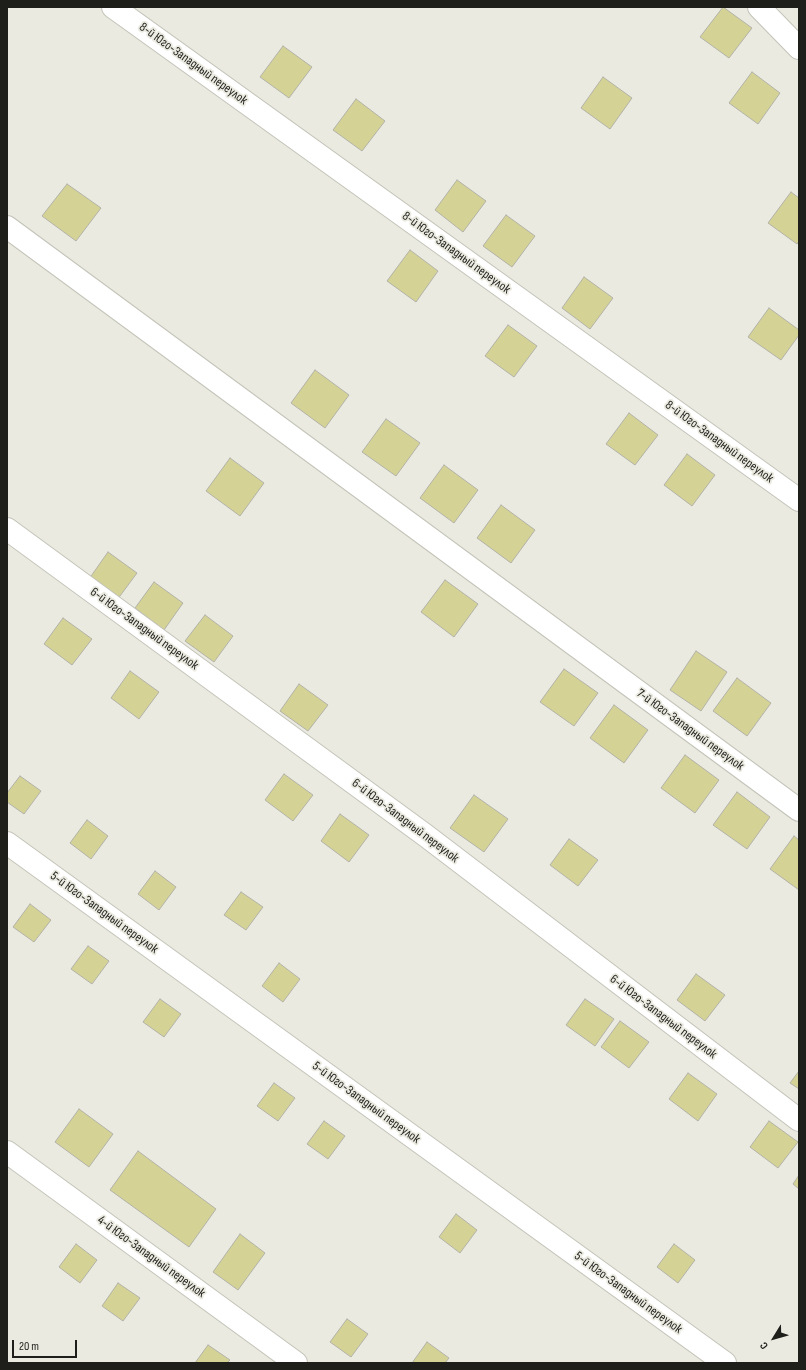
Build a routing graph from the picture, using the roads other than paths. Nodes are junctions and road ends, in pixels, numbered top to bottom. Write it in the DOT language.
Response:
graph roads {
  1 [pos="114,7"];
  2 [pos="759,7"];
  3 [pos="799,48"];
  4 [pos="7,227"];
  5 [pos="799,500"];
  6 [pos="7,529"];
  7 [pos="799,810"];
  8 [pos="7,843"];
  9 [pos="799,1120"];
  10 [pos="7,1152"];
  11 [pos="296,1363"];
  12 [pos="725,1363"];
  1 -- 5 [label="street, 8-й Юго-Западный переулок"];
  2 -- 3 [label="street"];
  4 -- 7 [label="street, 7-й Юго-Западный переулок"];
  6 -- 9 [label="street, 6-й Юго-Западный переулок"];
  8 -- 12 [label="street, 5-й Юго-Западный переулок"];
  10 -- 11 [label="street, 4-й Юго-Западный переулок"];
}
